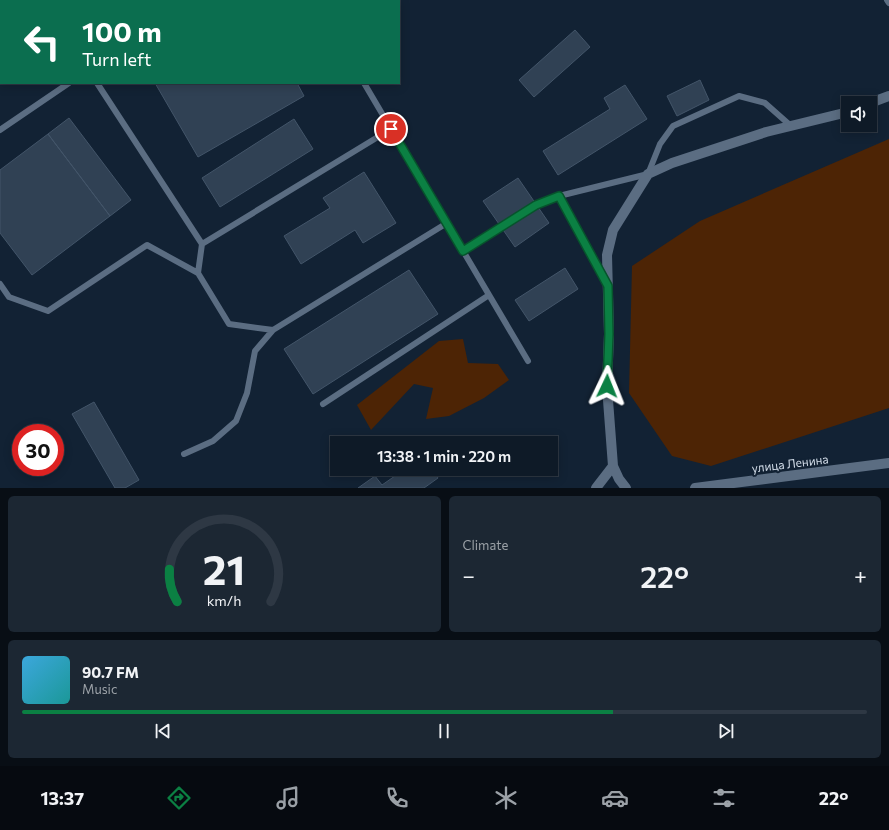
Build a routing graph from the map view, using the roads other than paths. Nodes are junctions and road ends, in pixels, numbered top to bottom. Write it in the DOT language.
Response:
graph roads {
  1 [pos="887,0"];
  2 [pos="889,3"];
  3 [pos="68,84"];
  4 [pos="98,84"];
  5 [pos="365,84"];
  6 [pos="889,96"];
  7 [pos="877,101"];
  8 [pos="841,114"];
  9 [pos="791,126"];
  10 [pos="391,129"];
  11 [pos="0,130"];
  12 [pos="648,174"];
  13 [pos="559,196"];
  14 [pos="446,223"];
  15 [pos="202,244"];
  16 [pos="463,251"];
  17 [pos="198,273"];
  18 [pos="0,284"];
  19 [pos="608,286"];
  20 [pos="489,296"];
  21 [pos="273,330"];
  22 [pos="528,360"];
  23 [pos="323,404"];
  24 [pos="184,454"];
  25 [pos="889,463"];
  26 [pos="613,466"];
  27 [pos="596,488"];
  28 [pos="626,488"];
  29 [pos="695,488"];
  1 -- 2 [label="lane"];
  3 -- 11 [label="lane"];
  4 -- 15 [label="lane"];
  5 -- 10 [label="lane"];
  6 -- 7 [label="street"];
  8 -- 9 [label="street"];
  9 -- 12 [label="street"];
  9 -- 12 [label="lane"];
  10 -- 14 [label="lane"];
  10 -- 15 [label="lane"];
  12 -- 13 [label="lane"];
  12 -- 19 [label="street"];
  13 -- 16 [label="lane"];
  13 -- 19 [label="lane"];
  14 -- 16 [label="lane"];
  14 -- 21 [label="lane"];
  15 -- 17 [label="lane"];
  16 -- 20 [label="lane"];
  17 -- 18 [label="lane"];
  17 -- 21 [label="lane"];
  19 -- 26 [label="street"];
  20 -- 22 [label="lane"];
  20 -- 23 [label="lane"];
  21 -- 24 [label="lane"];
  25 -- 29 [label="street, улица Ленина"];
  26 -- 27 [label="street"];
  26 -- 28 [label="street"];
}
